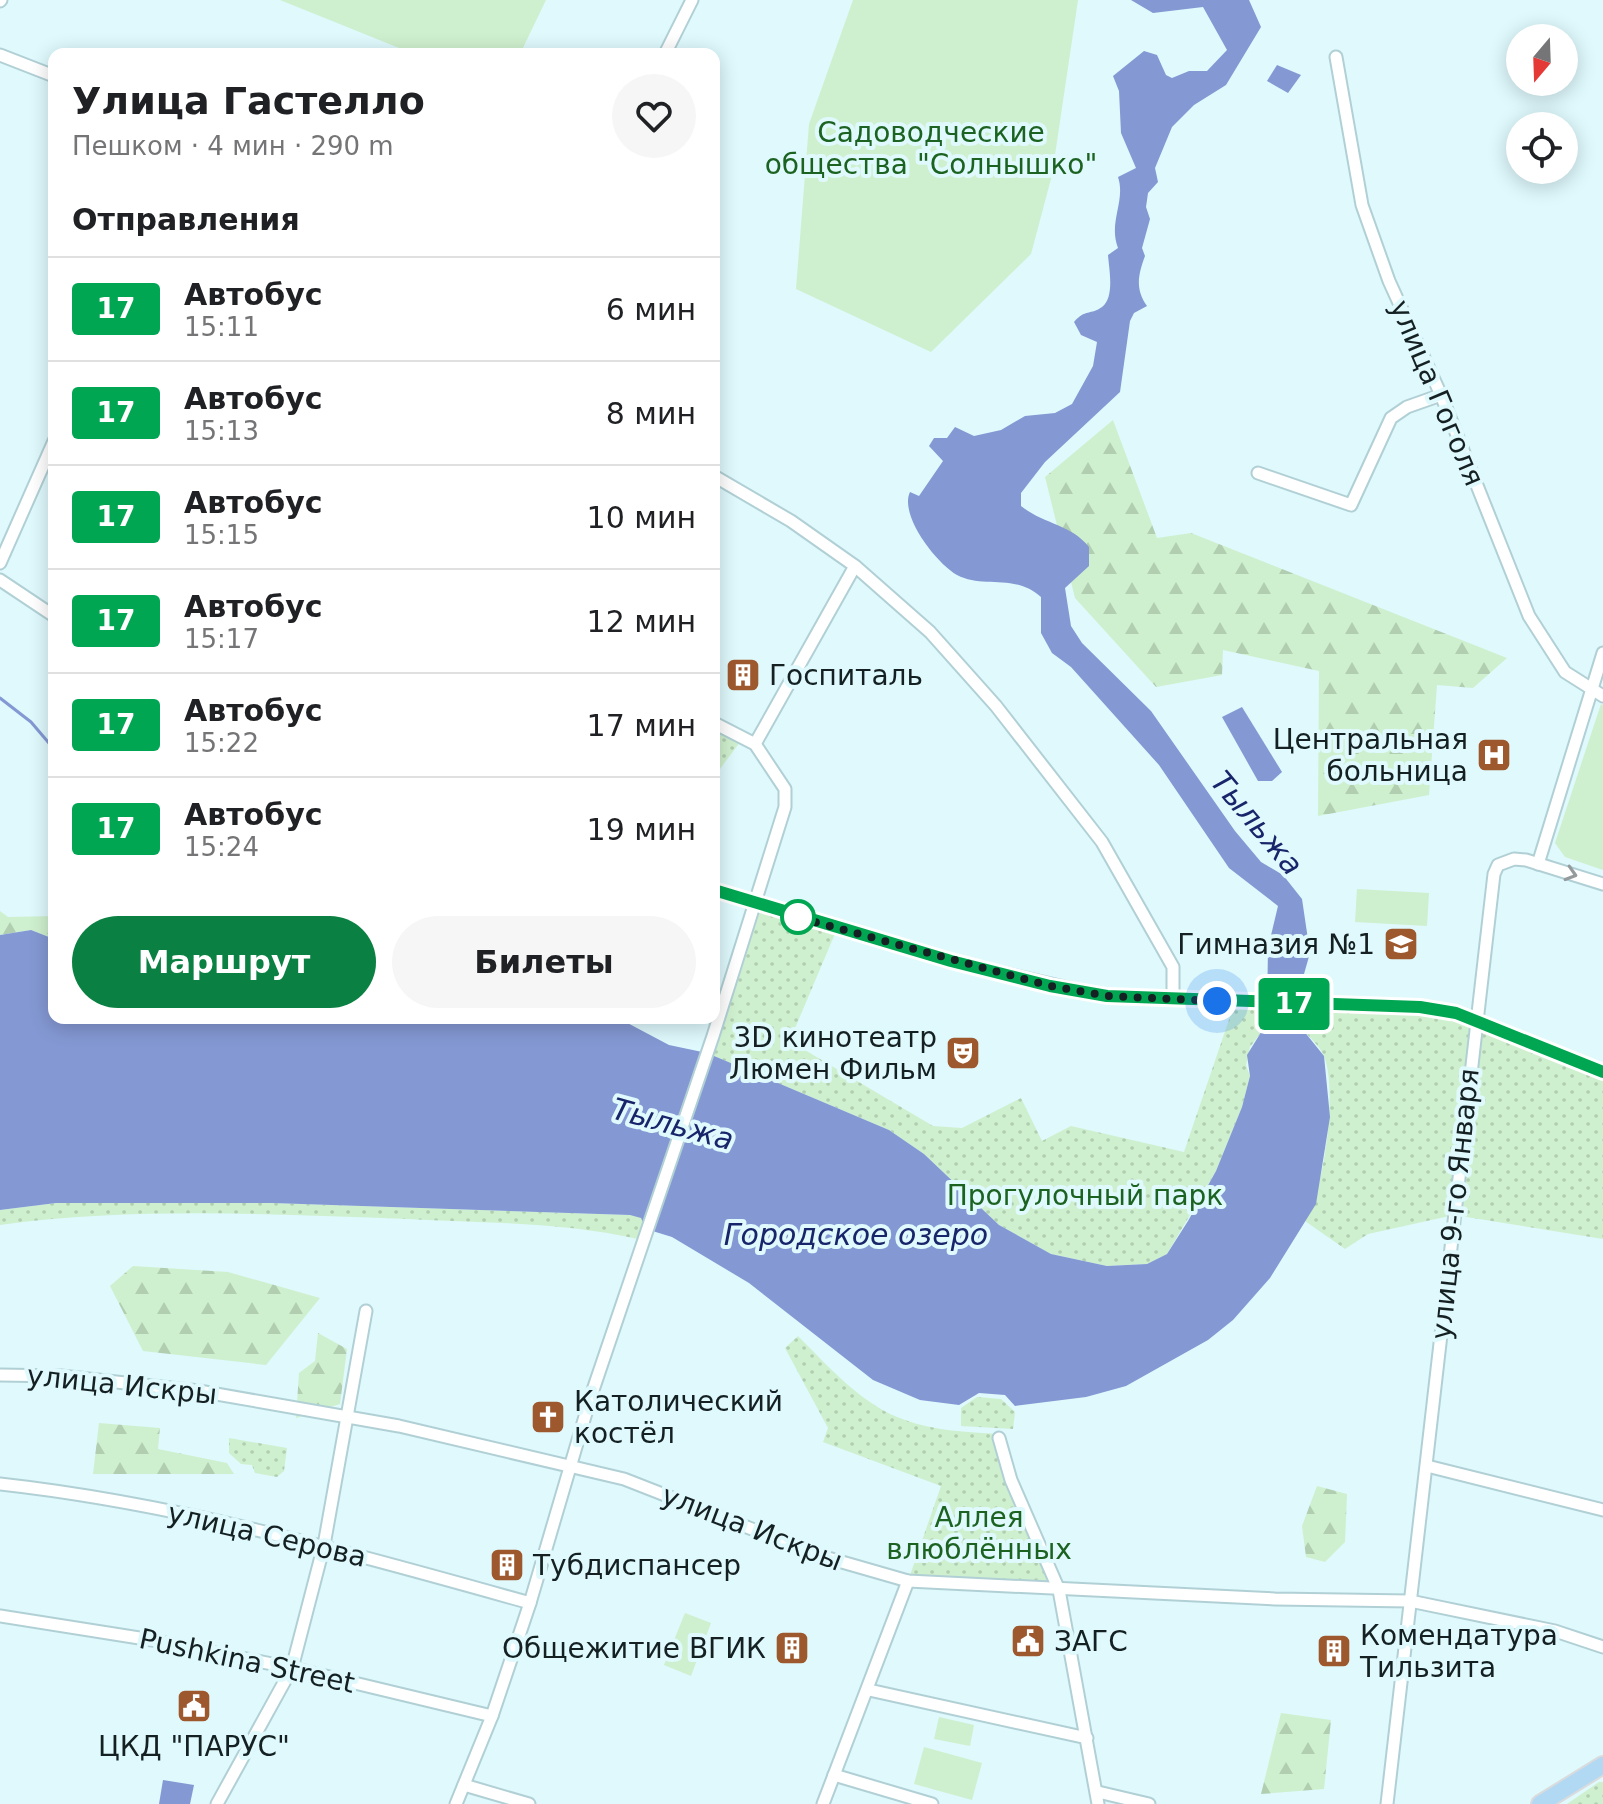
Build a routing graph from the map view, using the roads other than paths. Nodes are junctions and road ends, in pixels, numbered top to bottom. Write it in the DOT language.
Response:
graph roads {
  1 [pos="692,0"];
  2 [pos="668,48"];
  3 [pos="0,55"];
  4 [pos="1336,57"];
  5 [pos="48,74"];
  6 [pos="1441,395"];
  7 [pos="48,461"];
  8 [pos="1258,473"];
  9 [pos="720,480"];
  10 [pos="0,563"];
  11 [pos="855,566"];
  12 [pos="0,580"];
  13 [pos="48,612"];
  14 [pos="1603,653"];
  15 [pos="1590,691"];
  16 [pos="1603,696"];
  17 [pos="720,726"];
  18 [pos="755,744"];
  19 [pos="1538,864"];
  20 [pos="1603,884"];
  21 [pos="720,892"];
  22 [pos="754,904"];
  23 [pos="1173,998"];
  24 [pos="720,1013"];
  25 [pos="1475,1020"];
  26 [pos="717,1024"];
  27 [pos="1603,1072"];
  28 [pos="366,1311"];
  29 [pos="0,1375"];
  30 [pos="348,1416"];
  31 [pos="999,1438"];
  32 [pos="571,1465"];
  33 [pos="1427,1466"];
  34 [pos="0,1484"];
  35 [pos="1603,1510"];
  36 [pos="324,1545"];
  37 [pos="908,1581"];
  38 [pos="1059,1590"];
  39 [pos="1410,1601"];
  40 [pos="530,1603"];
  41 [pos="0,1616"];
  42 [pos="1603,1647"];
  43 [pos="292,1668"];
  44 [pos="869,1690"];
  45 [pos="492,1716"];
  46 [pos="1087,1738"];
  47 [pos="1603,1765"];
  48 [pos="834,1775"];
  49 [pos="464,1785"];
  50 [pos="1098,1798"];
  51 [pos="217,1804"];
  52 [pos="456,1804"];
  53 [pos="529,1804"];
  54 [pos="823,1804"];
  55 [pos="932,1804"];
  56 [pos="1149,1804"];
  57 [pos="1387,1804"];
  58 [pos="1540,1804"];
  1 -- 2 [label="street"];
  3 -- 5 [label="street"];
  4 -- 6 [label="street, улица Гоголя"];
  6 -- 8 [label="street"];
  6 -- 15 [label="street, улица Гоголя"];
  7 -- 10 [label="street"];
  9 -- 11 [label="street"];
  11 -- 18 [label="street"];
  11 -- 23 [label="street"];
  12 -- 13 [label="street"];
  14 -- 15 [label="street"];
  15 -- 16 [label="street, улица Гоголя"];
  15 -- 19 [label="street"];
  17 -- 18 [label="street"];
  18 -- 22 [label="street"];
  19 -- 20 [label="street, one-way"];
  19 -- 25 [label="street, улица 9-го Января"];
  21 -- 22 [label="street"];
  22 -- 23 [label="street"];
  22 -- 24 [label="street"];
  23 -- 25 [label="street"];
  25 -- 27 [label="street"];
  25 -- 33 [label="street, улица 9-го Января"];
  26 -- 32 [label="street"];
  28 -- 30 [label="street"];
  29 -- 30 [label="street, улица Искры"];
  30 -- 32 [label="street, улица Искры"];
  30 -- 36 [label="street"];
  31 -- 38 [label="street"];
  32 -- 37 [label="street, улица Искры"];
  32 -- 40 [label="street"];
  33 -- 35 [label="street"];
  33 -- 39 [label="street, улица 9-го Января"];
  34 -- 36 [label="street, улица Серова"];
  36 -- 40 [label="street, улица Серова"];
  36 -- 43 [label="street"];
  37 -- 38 [label="street, улица Искры"];
  37 -- 44 [label="street"];
  38 -- 39 [label="street, улица Искры"];
  38 -- 46 [label="street"];
  39 -- 42 [label="street, улица Искры"];
  39 -- 57 [label="street, улица 9-го Января"];
  40 -- 45 [label="street"];
  41 -- 43 [label="street, Pushkina Street"];
  43 -- 45 [label="street, Pushkina Street"];
  43 -- 51 [label="street"];
  44 -- 46 [label="street"];
  44 -- 48 [label="street"];
  45 -- 49 [label="street"];
  46 -- 50 [label="street"];
  47 -- 58 [label="main road"];
  48 -- 54 [label="street"];
  48 -- 55 [label="street"];
  49 -- 52 [label="street"];
  49 -- 53 [label="street"];
  50 -- 56 [label="street"];
}
